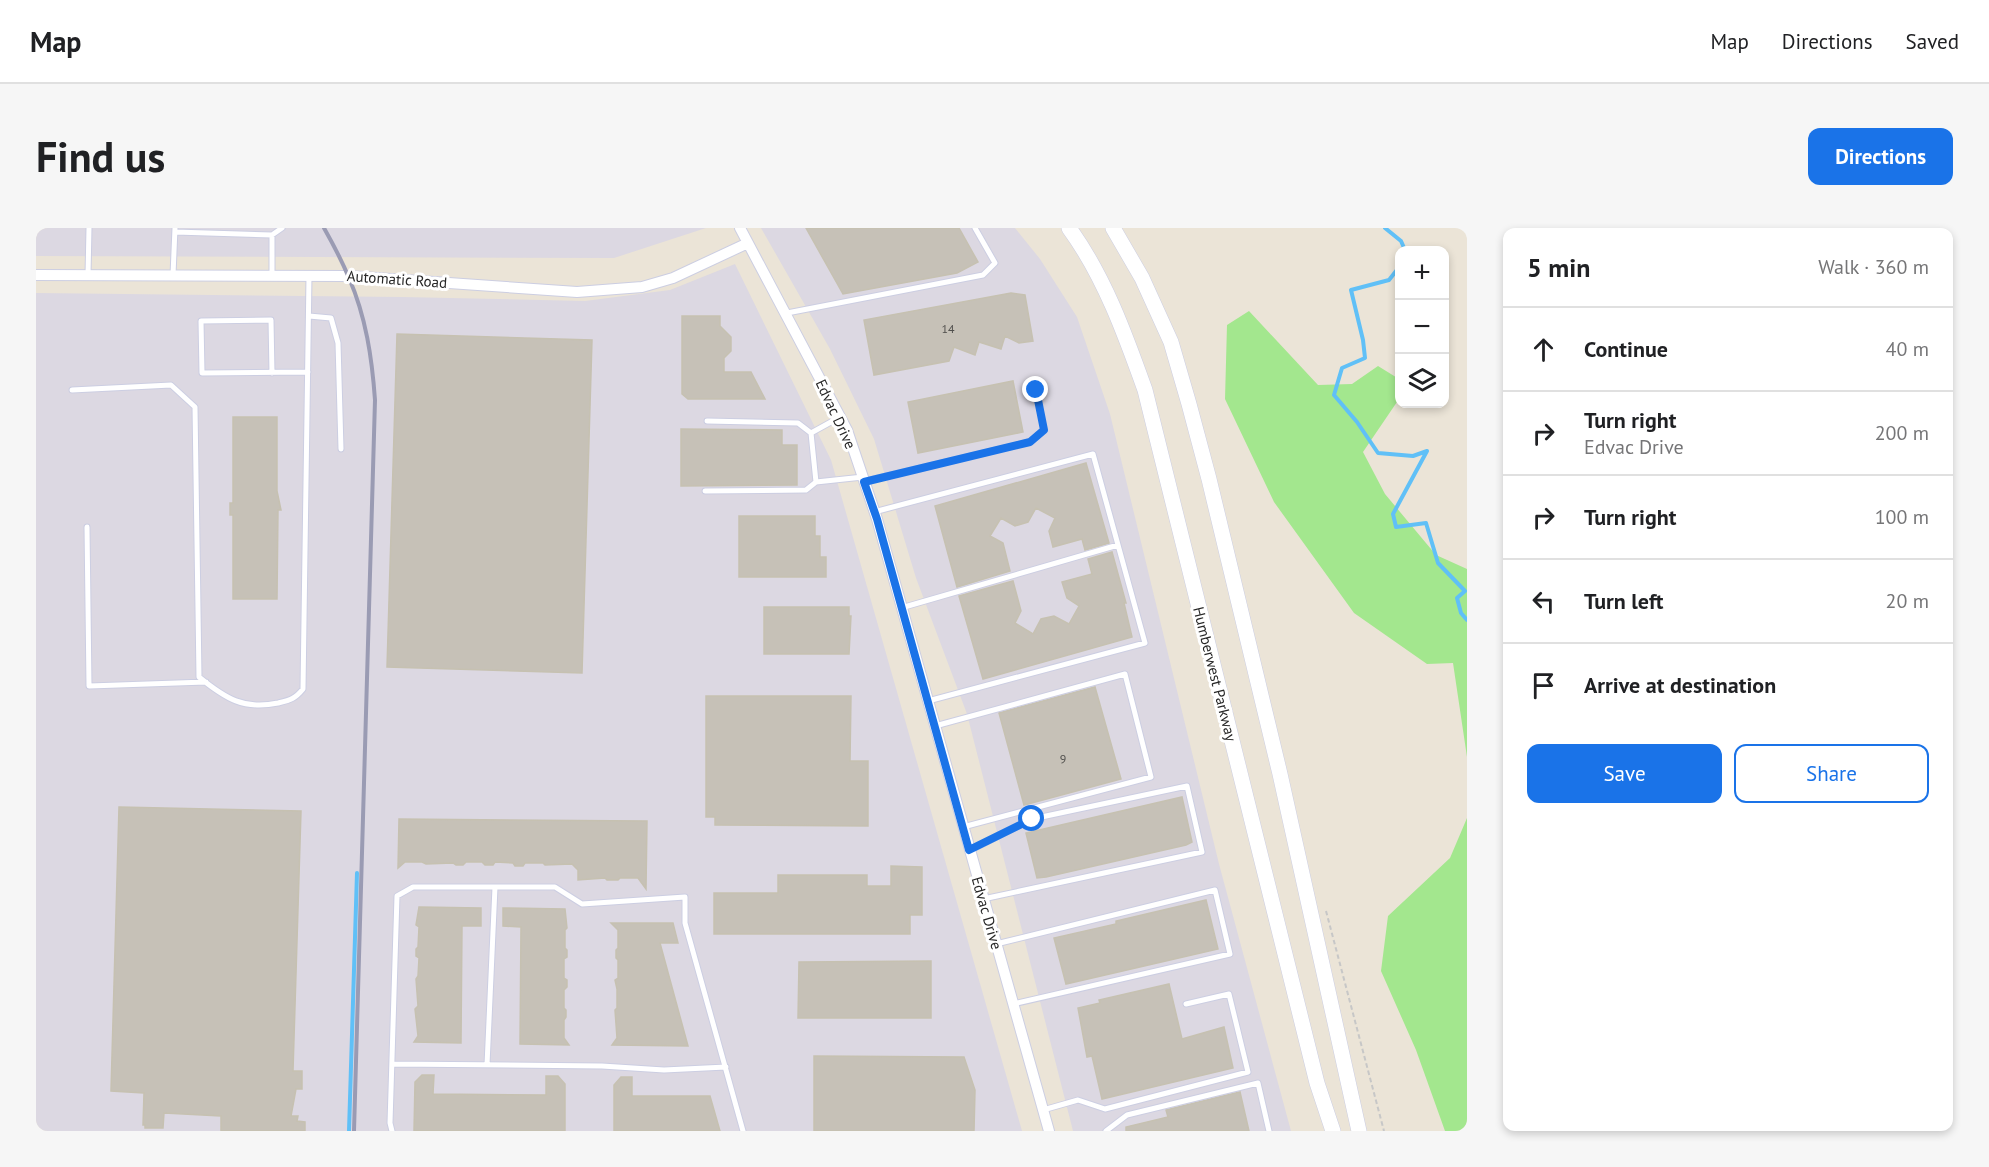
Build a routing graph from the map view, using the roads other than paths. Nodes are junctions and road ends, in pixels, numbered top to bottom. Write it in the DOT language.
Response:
graph roads {
  1 [pos="89,228"];
  2 [pos="282,228"];
  3 [pos="740,228"];
  4 [pos="975,228"];
  5 [pos="1069,228"];
  6 [pos="1113,228"];
  7 [pos="175,230"];
  8 [pos="272,235"];
  9 [pos="748,243"];
  10 [pos="36,275"];
  11 [pos="88,275"];
  12 [pos="173,275"];
  13 [pos="272,276"];
  14 [pos="309,276"];
  15 [pos="787,313"];
  16 [pos="309,316"];
  17 [pos="308,372"];
  18 [pos="272,373"];
  19 [pos="72,390"];
  20 [pos="1036,390"];
  21 [pos="840,417"];
  22 [pos="707,421"];
  23 [pos="811,433"];
  24 [pos="341,449"];
  25 [pos="863,479"];
  26 [pos="816,482"];
  27 [pos="705,491"];
  28 [pos="874,512"];
  29 [pos="87,527"];
  30 [pos="1118,545"];
  31 [pos="901,608"];
  32 [pos="206,682"];
  33 [pos="927,702"];
  34 [pos="934,727"];
  35 [pos="963,827"];
  36 [pos="969,850"];
  37 [pos="495,887"];
  38 [pos="983,899"];
  39 [pos="996,944"];
  40 [pos="1013,1004"];
  41 [pos="1186,1004"];
  42 [pos="392,1064"];
  43 [pos="487,1065"];
  44 [pos="726,1067"];
  45 [pos="1043,1110"];
  46 [pos="392,1131"];
  47 [pos="743,1131"];
  48 [pos="1049,1131"];
  49 [pos="1106,1131"];
  50 [pos="1269,1131"];
  51 [pos="1333,1131"];
  52 [pos="1359,1131"];
  1 -- 11 [label="lane"];
  2 -- 8 [label="lane"];
  3 -- 9 [label="street, Edvac Drive"];
  4 -- 15 [label="lane"];
  5 -- 51 [label="main road, Humberwest Parkway"];
  6 -- 52 [label="main road"];
  7 -- 8 [label="lane"];
  7 -- 12 [label="lane"];
  8 -- 13 [label="lane"];
  9 -- 14 [label="street, Automatic Road"];
  9 -- 15 [label="street, Edvac Drive"];
  10 -- 11 [label="street, Automatic Road"];
  11 -- 12 [label="street, Automatic Road"];
  12 -- 13 [label="street, Automatic Road"];
  13 -- 14 [label="street, Automatic Road"];
  14 -- 16 [label="lane"];
  15 -- 21 [label="street, Edvac Drive"];
  16 -- 17 [label="lane"];
  16 -- 24 [label="lane"];
  17 -- 18 [label="lane"];
  17 -- 32 [label="lane"];
  18 -- 18 [label="lane"];
  19 -- 32 [label="lane"];
  20 -- 25 [label="lane"];
  21 -- 23 [label="lane"];
  21 -- 25 [label="street, Edvac Drive"];
  22 -- 23 [label="lane"];
  23 -- 26 [label="lane"];
  25 -- 26 [label="lane"];
  25 -- 28 [label="street, Edvac Drive"];
  26 -- 27 [label="lane"];
  28 -- 30 [label="lane"];
  28 -- 31 [label="street, Edvac Drive"];
  29 -- 32 [label="lane"];
  30 -- 31 [label="lane"];
  30 -- 33 [label="lane"];
  31 -- 33 [label="street, Edvac Drive"];
  33 -- 34 [label="street, Edvac Drive"];
  34 -- 35 [label="street, Edvac Drive"];
  34 -- 35 [label="lane"];
  35 -- 36 [label="street, Edvac Drive"];
  36 -- 38 [label="street, Edvac Drive"];
  36 -- 38 [label="lane"];
  37 -- 42 [label="lane"];
  37 -- 43 [label="lane"];
  37 -- 44 [label="lane"];
  38 -- 39 [label="street, Edvac Drive"];
  39 -- 40 [label="street, Edvac Drive"];
  39 -- 40 [label="lane"];
  40 -- 45 [label="street, Edvac Drive"];
  41 -- 45 [label="lane"];
  42 -- 43 [label="lane"];
  42 -- 46 [label="lane"];
  43 -- 44 [label="lane"];
  44 -- 47 [label="lane"];
  45 -- 48 [label="street, Edvac Drive"];
  49 -- 50 [label="lane"];
}
